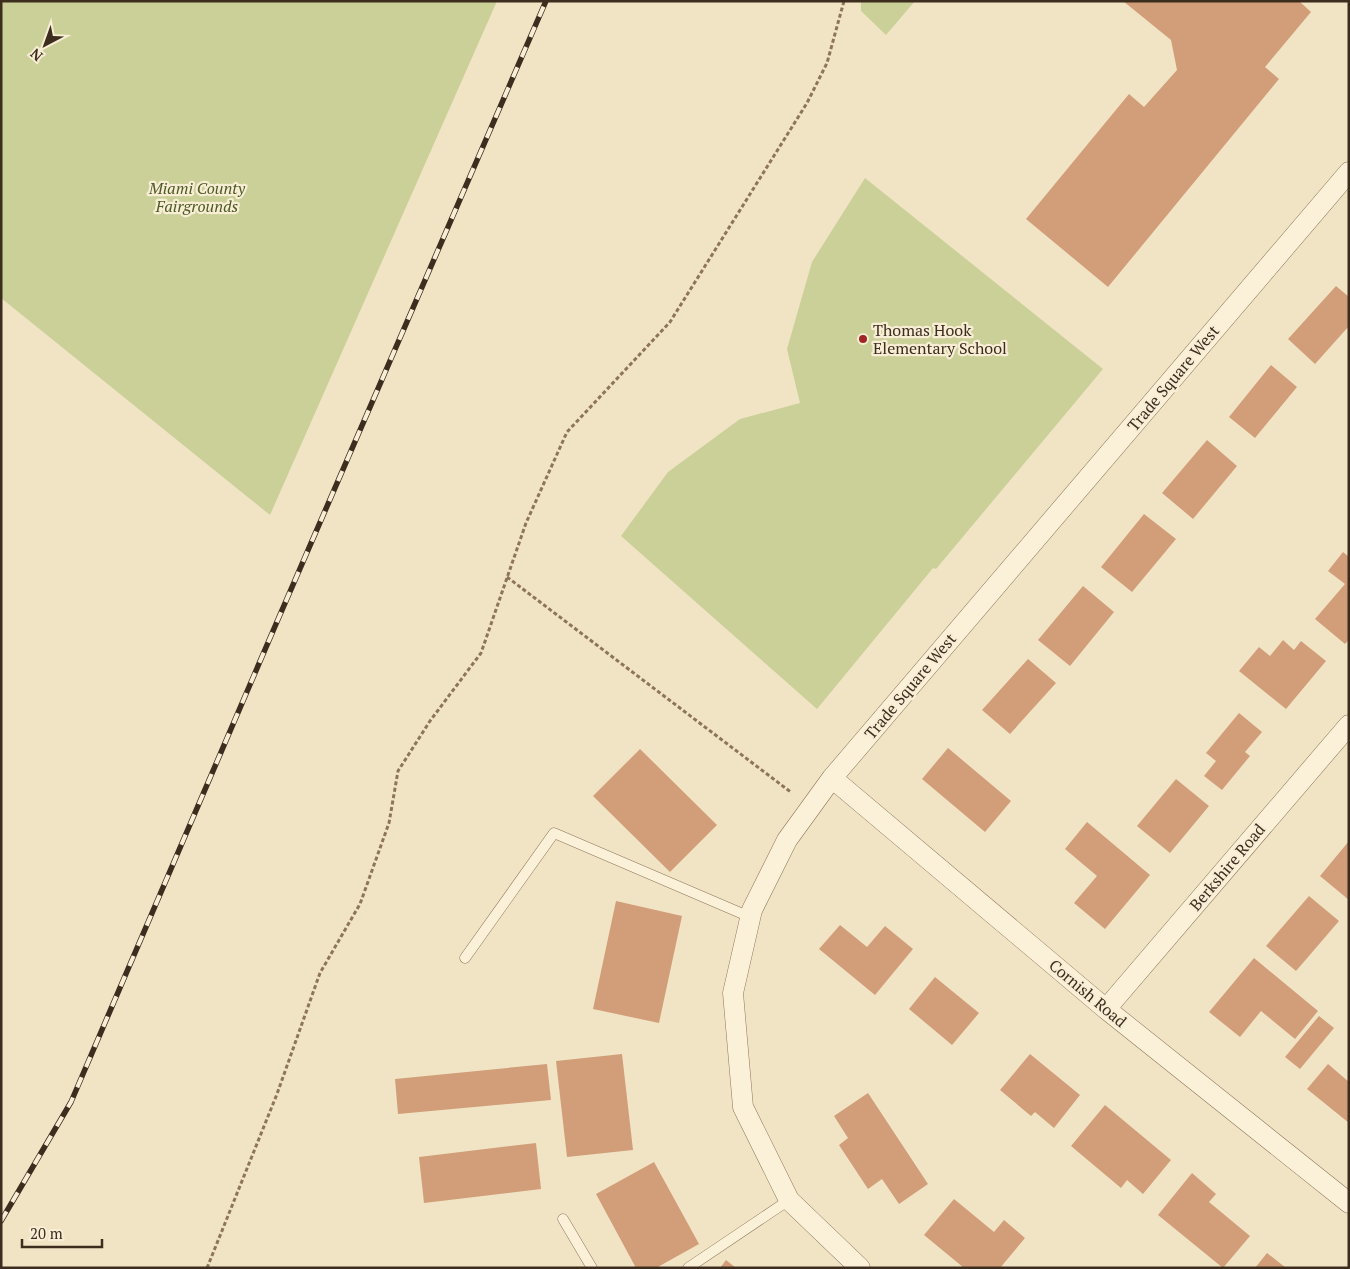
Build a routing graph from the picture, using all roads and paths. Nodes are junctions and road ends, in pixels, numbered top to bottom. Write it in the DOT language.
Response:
graph roads {
  1 [pos="844,1"];
  2 [pos="1349,172"];
  3 [pos="507,577"];
  4 [pos="1349,724"];
  5 [pos="832,778"];
  6 [pos="810,807"];
  7 [pos="750,916"];
  8 [pos="465,958"];
  9 [pos="1106,1009"];
  10 [pos="789,1200"];
  11 [pos="1349,1203"];
  12 [pos="563,1219"];
  13 [pos="207,1268"];
  14 [pos="592,1268"];
  15 [pos="688,1268"];
  16 [pos="860,1268"];
  1 -- 3 [label="path"];
  2 -- 5 [label="street, Trade Square West"];
  3 -- 6 [label="path"];
  3 -- 13 [label="path"];
  4 -- 9 [label="street, Berkshire Road"];
  5 -- 6 [label="street, Trade Square West"];
  5 -- 9 [label="street, Cornish Road"];
  6 -- 7 [label="street, Trade Square West"];
  7 -- 8 [label="lane"];
  7 -- 10 [label="street, Trade Square West"];
  9 -- 11 [label="street, Cornish Road"];
  10 -- 15 [label="lane"];
  10 -- 16 [label="street, Trade Square West"];
  12 -- 14 [label="lane"];
}
